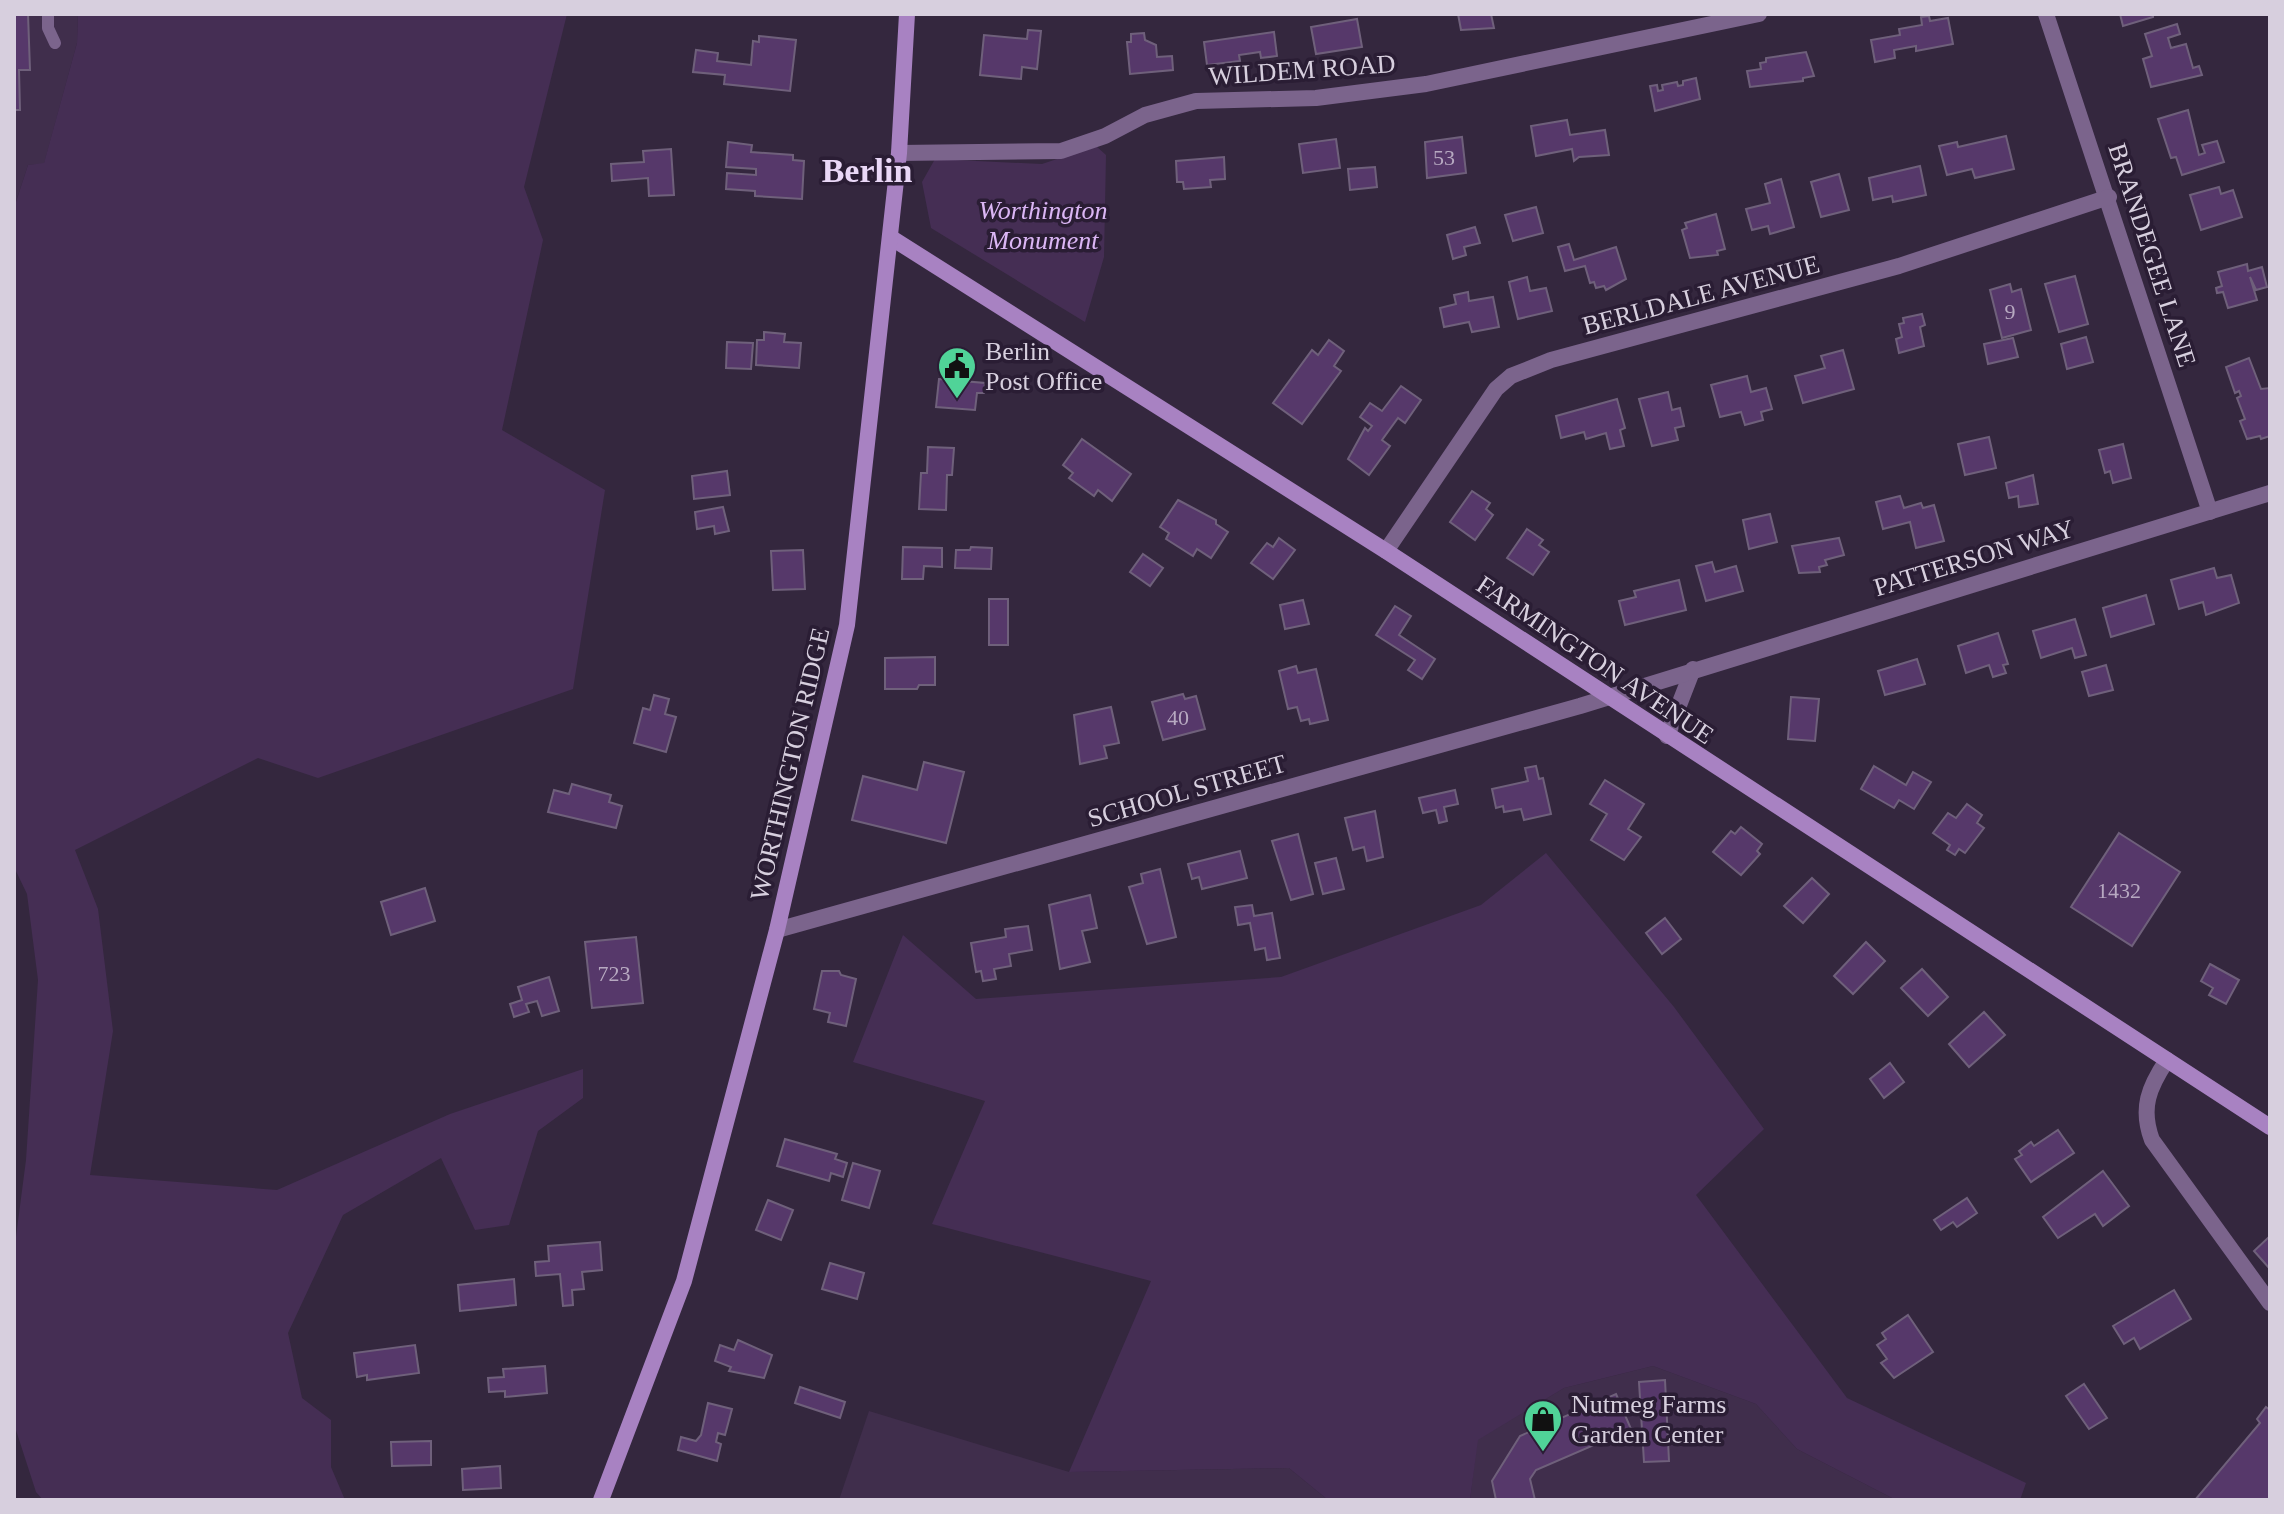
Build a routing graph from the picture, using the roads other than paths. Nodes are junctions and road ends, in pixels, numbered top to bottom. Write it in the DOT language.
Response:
graph roads {
  1 [pos="48,14"];
  2 [pos="907,14"];
  3 [pos="1759,14"];
  4 [pos="2046,14"];
  5 [pos="55,43"];
  6 [pos="899,153"];
  7 [pos="2109,197"];
  8 [pos="890,237"];
  9 [pos="2270,493"];
  10 [pos="2210,512"];
  11 [pos="1386,551"];
  12 [pos="1693,669"];
  13 [pos="1609,695"];
  14 [pos="1667,736"];
  15 [pos="777,930"];
  16 [pos="2167,1060"];
  17 [pos="2270,1127"];
  18 [pos="2270,1303"];
  19 [pos="601,1500"];
  1 -- 5 [label="lane"];
  2 -- 6 [label="street, WORTHINGTON RIDGE"];
  3 -- 6 [label="street, WILDEM ROAD"];
  4 -- 7 [label="street, BRANDEGEE LANE"];
  6 -- 8 [label="street, WORTHINGTON RIDGE"];
  7 -- 10 [label="street, BRANDEGEE LANE"];
  7 -- 11 [label="street, BERLDALE AVENUE"];
  8 -- 11 [label="street, FARMINGTON AVENUE"];
  8 -- 15 [label="street, WORTHINGTON RIDGE"];
  9 -- 10 [label="street, PATTERSON WAY"];
  10 -- 12 [label="street, PATTERSON WAY"];
  11 -- 13 [label="street, FARMINGTON AVENUE"];
  12 -- 13 [label="street, PATTERSON WAY"];
  12 -- 14 [label="street"];
  13 -- 14 [label="street, FARMINGTON AVENUE"];
  13 -- 15 [label="street, SCHOOL STREET"];
  14 -- 16 [label="street, FARMINGTON AVENUE"];
  15 -- 19 [label="street, WORTHINGTON RIDGE"];
  16 -- 17 [label="street, FARMINGTON AVENUE"];
  16 -- 18 [label="street"];
}
